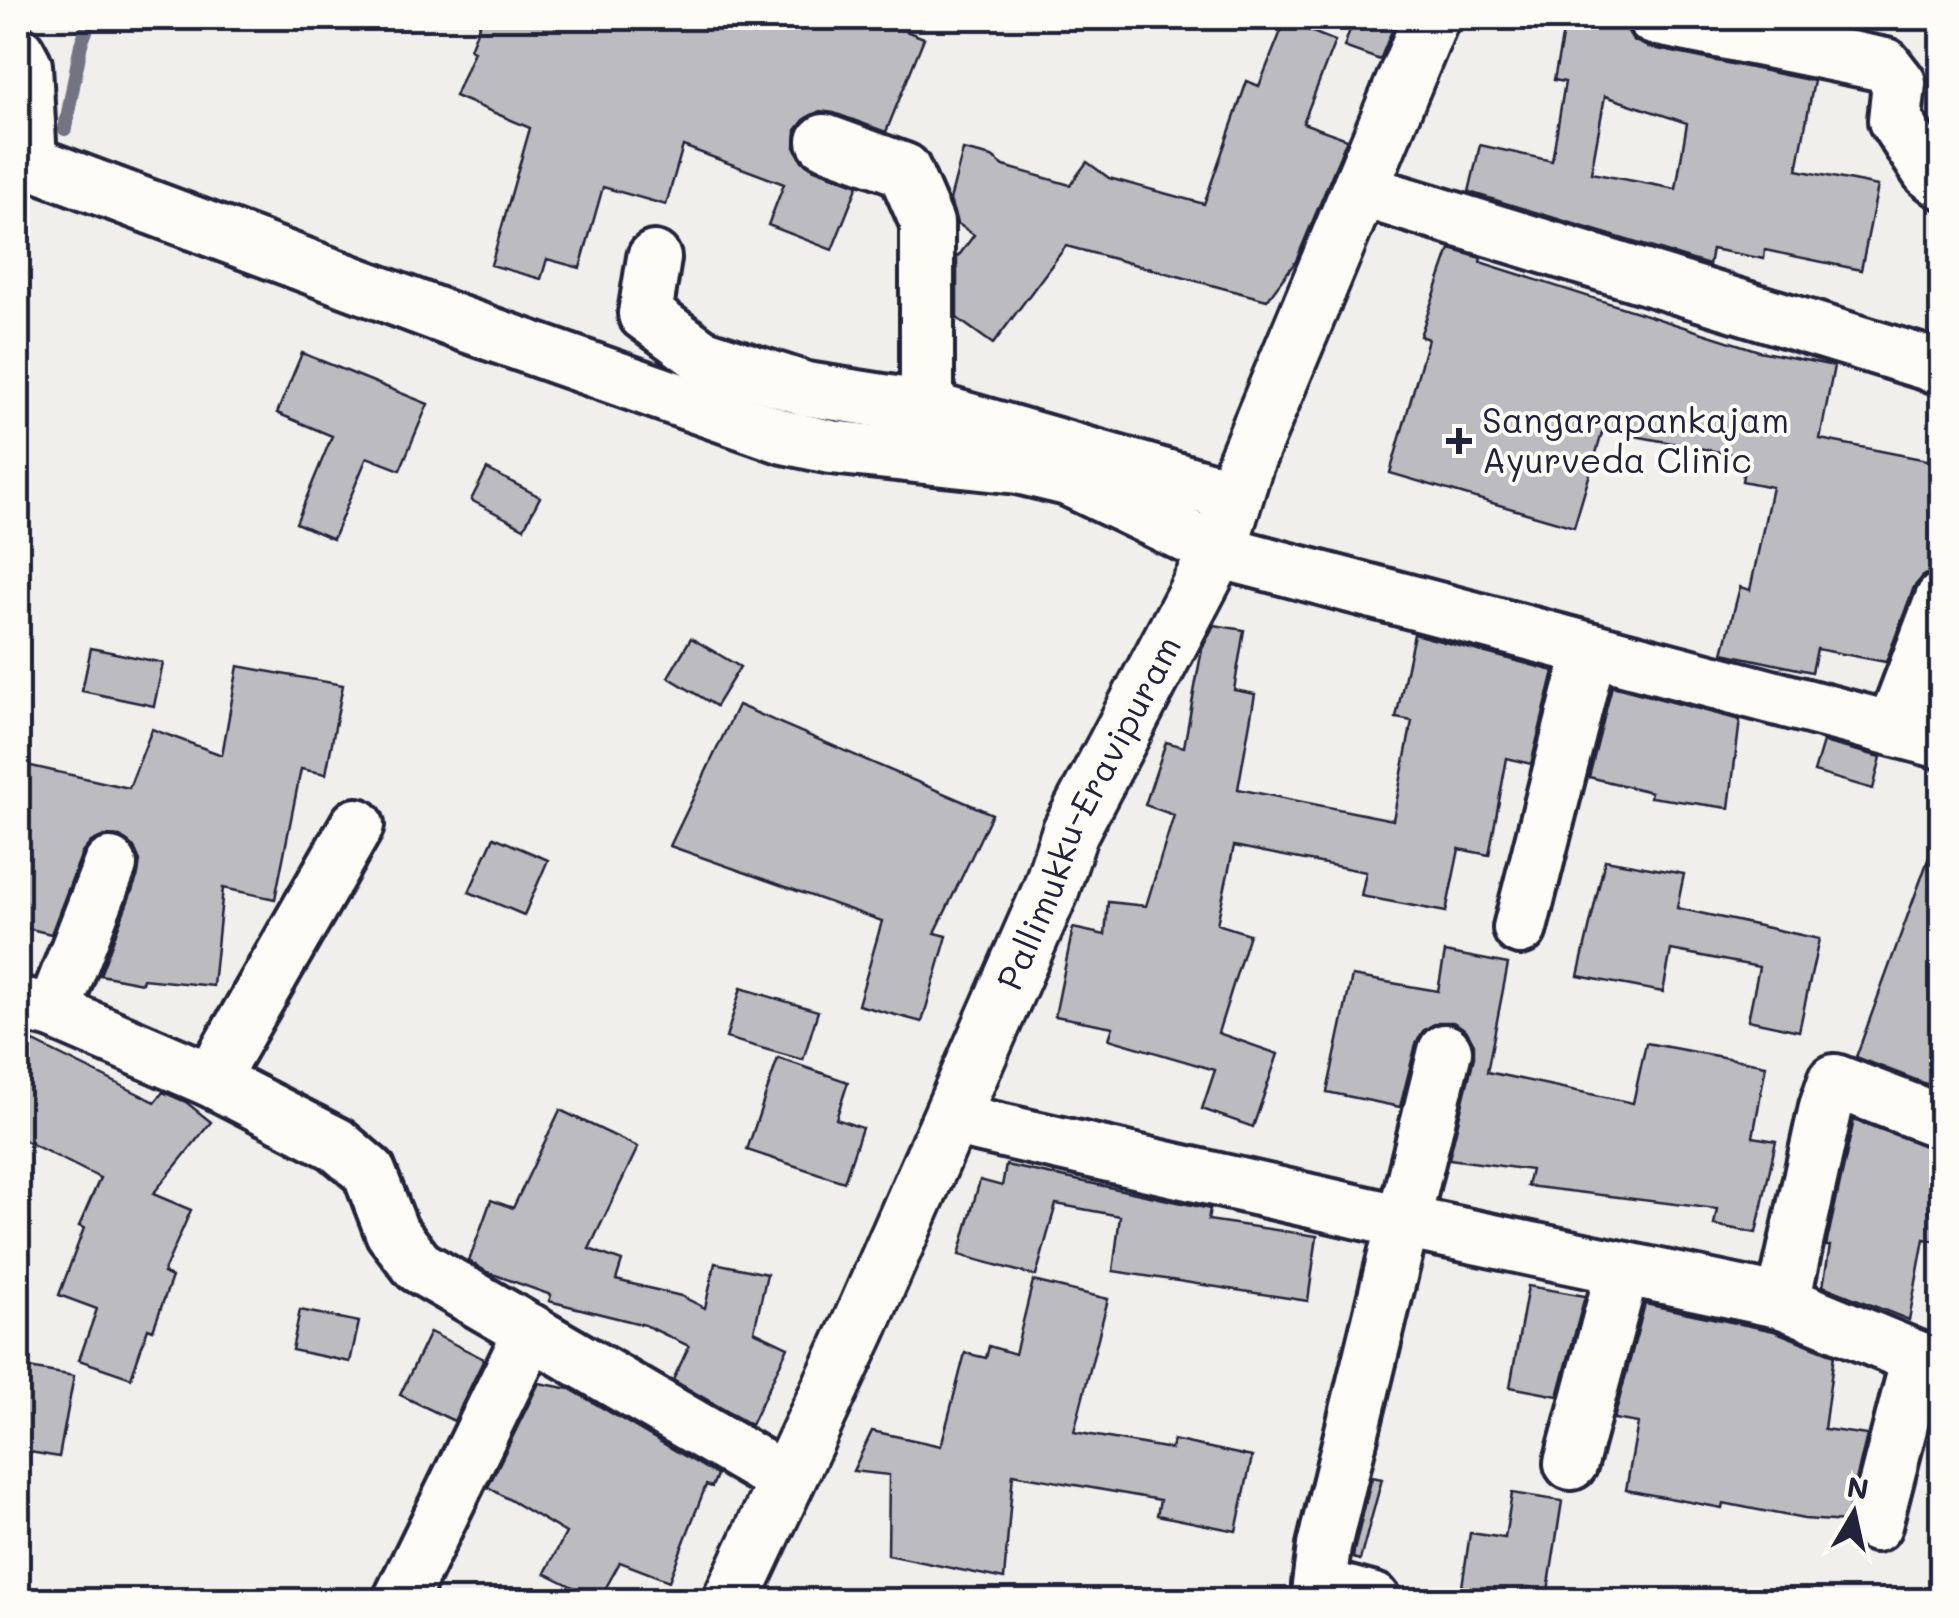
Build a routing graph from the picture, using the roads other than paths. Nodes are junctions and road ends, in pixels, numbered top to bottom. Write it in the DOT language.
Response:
graph roads {
  1 [pos="1432,18"];
  2 [pos="1654,18"];
  3 [pos="18,52"];
  4 [pos="824,141"];
  5 [pos="1942,182"];
  6 [pos="1360,190"];
  7 [pos="654,258"];
  8 [pos="1942,368"];
  9 [pos="927,408"];
  10 [pos="1235,496"];
  11 [pos="1218,551"];
  12 [pos="1942,599"];
  13 [pos="1590,651"];
  14 [pos="1917,735"];
  15 [pos="357,825"];
  16 [pos="110,865"];
  17 [pos="1520,928"];
  18 [pos="35,1008"];
  19 [pos="1444,1051"];
  20 [pos="211,1080"];
  21 [pos="951,1119"];
  22 [pos="1942,1122"];
  23 [pos="1403,1222"];
  24 [pos="1623,1269"];
  25 [pos="1783,1302"];
  26 [pos="531,1330"];
  27 [pos="1930,1363"];
  28 [pos="1572,1463"];
  29 [pos="787,1481"];
  30 [pos="1875,1526"];
  31 [pos="400,1600"];
  32 [pos="731,1600"];
  33 [pos="1374,1600"];
  1 -- 6 [label="main road, Pallimukku-Eravipuram"];
  2 -- 5 [label="street"];
  3 -- 11 [label="street"];
  4 -- 9 [label="street"];
  6 -- 8 [label="street"];
  6 -- 10 [label="main road, Pallimukku-Eravipuram"];
  7 -- 9 [label="street"];
  9 -- 10 [label="street"];
  10 -- 11 [label="main road, Pallimukku-Eravipuram"];
  11 -- 13 [label="street"];
  11 -- 21 [label="main road, Pallimukku-Eravipuram"];
  12 -- 14 [label="street"];
  13 -- 14 [label="street"];
  13 -- 17 [label="street"];
  15 -- 20 [label="street"];
  16 -- 18 [label="street"];
  18 -- 20 [label="street"];
  19 -- 23 [label="street"];
  20 -- 26 [label="street"];
  21 -- 23 [label="street"];
  21 -- 29 [label="main road, Pallimukku-Eravipuram"];
  22 -- 25 [label="street"];
  23 -- 24 [label="street"];
  23 -- 33 [label="street"];
  24 -- 25 [label="street"];
  24 -- 28 [label="street"];
  25 -- 27 [label="street"];
  26 -- 29 [label="street"];
  26 -- 31 [label="street"];
  27 -- 30 [label="street"];
  29 -- 32 [label="main road, Pallimukku-Eravipuram"];
}
